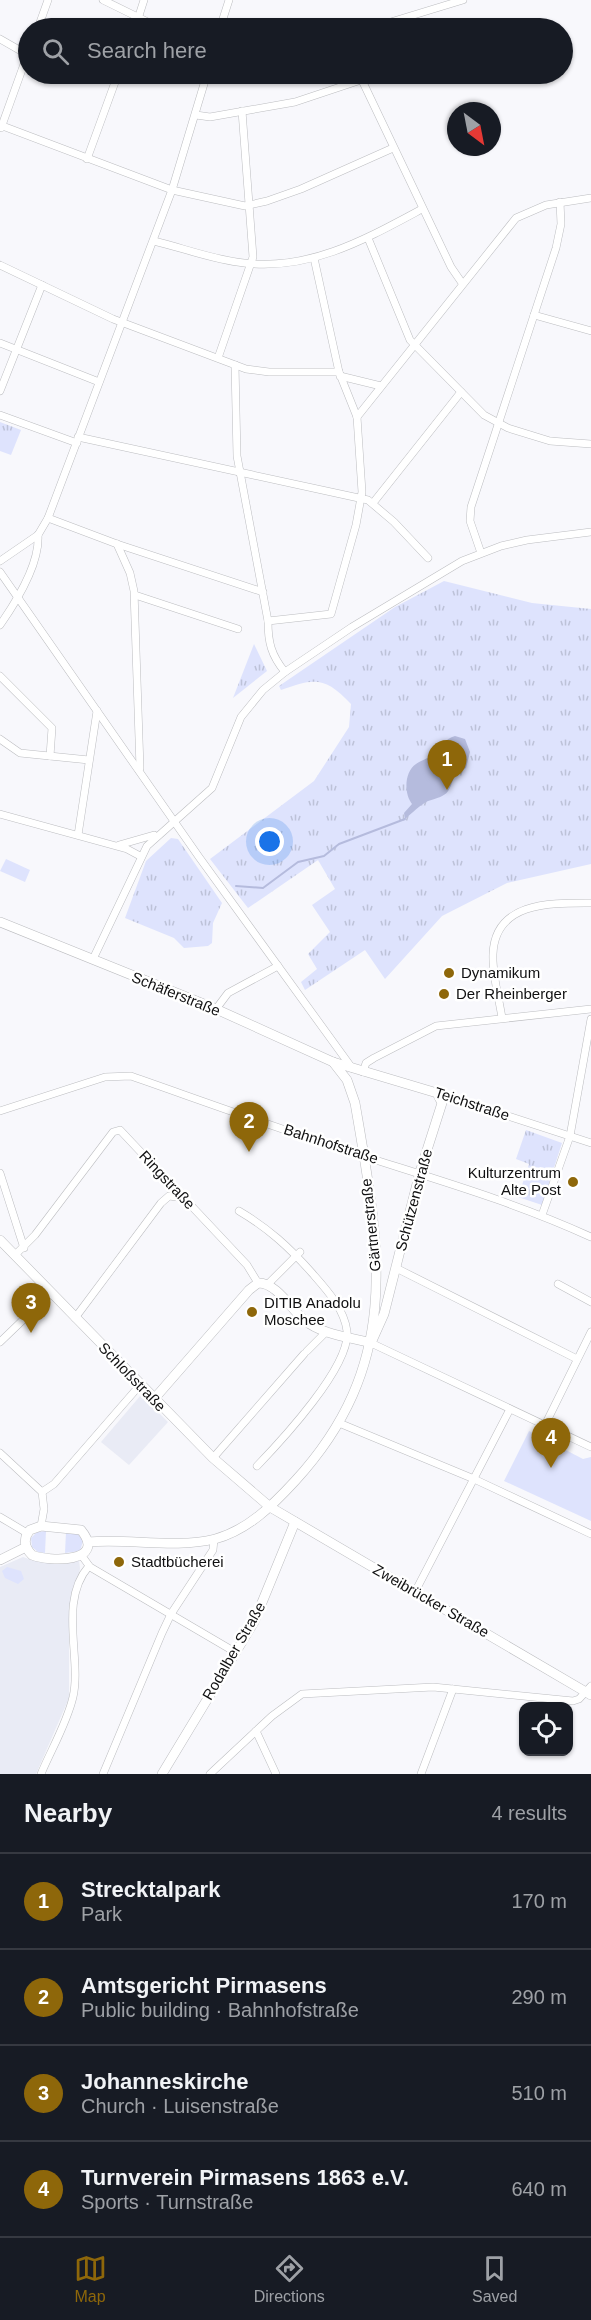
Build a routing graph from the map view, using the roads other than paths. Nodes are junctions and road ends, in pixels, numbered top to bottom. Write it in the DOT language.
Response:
graph roads {
  1 [pos="48,0"];
  2 [pos="103,0"];
  3 [pos="144,0"];
  4 [pos="229,0"];
  5 [pos="462,0"];
  6 [pos="42,18"];
  7 [pos="136,18"];
  8 [pos="138,18"];
  9 [pos="223,18"];
  10 [pos="404,18"];
  11 [pos="0,39"];
  12 [pos="18,49"];
  13 [pos="18,80"];
  14 [pos="114,84"];
  15 [pos="204,84"];
  16 [pos="343,84"];
  17 [pos="363,84"];
  18 [pos="242,111"];
  19 [pos="196,115"];
  20 [pos="0,127"];
  21 [pos="393,148"];
  22 [pos="87,159"];
  23 [pos="172,190"];
  24 [pos="591,198"];
  25 [pos="560,202"];
  26 [pos="252,206"];
  27 [pos="422,209"];
  28 [pos="368,238"];
  29 [pos="154,241"];
  30 [pos="314,258"];
  31 [pos="252,264"];
  32 [pos="0,265"];
  33 [pos="462,283"];
  34 [pos="42,285"];
  35 [pos="534,315"];
  36 [pos="122,322"];
  37 [pos="591,331"];
  38 [pos="0,343"];
  39 [pos="414,346"];
  40 [pos="15,349"];
  41 [pos="218,358"];
  42 [pos="235,365"];
  43 [pos="340,374"];
  44 [pos="99,382"];
  45 [pos="381,386"];
  46 [pos="0,391"];
  47 [pos="461,392"];
  48 [pos="0,415"];
  49 [pos="357,417"];
  50 [pos="497,423"];
  51 [pos="77,440"];
  52 [pos="591,444"];
  53 [pos="239,471"];
  54 [pos="362,498"];
  55 [pos="373,503"];
  56 [pos="48,518"];
  57 [pos="591,532"];
  58 [pos="38,535"];
  59 [pos="117,544"];
  60 [pos="482,553"];
  61 [pos="428,558"];
  62 [pos="0,561"];
  63 [pos="0,572"];
  64 [pos="263,592"];
  65 [pos="135,595"];
  66 [pos="18,599"];
  67 [pos="268,621"];
  68 [pos="0,625"];
  69 [pos="238,629"];
  70 [pos="285,672"];
  71 [pos="0,676"];
  72 [pos="97,711"];
  73 [pos="0,739"];
  74 [pos="50,756"];
  75 [pos="89,760"];
  76 [pos="141,771"];
  77 [pos="0,814"];
  78 [pos="175,820"];
  79 [pos="157,835"];
  80 [pos="78,836"];
  81 [pos="116,846"];
  82 [pos="140,856"];
  83 [pos="591,903"];
  84 [pos="0,922"];
  85 [pos="93,959"];
  86 [pos="278,966"];
  87 [pos="216,1009"];
  88 [pos="591,1009"];
  89 [pos="502,1018"];
  90 [pos="591,1019"];
  91 [pos="333,1062"];
  92 [pos="352,1068"];
  93 [pos="367,1073"];
  94 [pos="351,1089"];
  95 [pos="437,1093"];
  96 [pos="0,1111"];
  97 [pos="570,1136"];
  98 [pos="591,1143"];
  99 [pos="364,1156"];
  100 [pos="0,1173"];
  101 [pos="420,1173"];
  102 [pos="184,1198"];
  103 [pos="238,1211"];
  104 [pos="542,1215"];
  105 [pos="591,1237"];
  106 [pos="0,1240"];
  107 [pos="24,1248"];
  108 [pos="298,1253"];
  109 [pos="15,1255"];
  110 [pos="396,1268"];
  111 [pos="263,1284"];
  112 [pos="558,1284"];
  113 [pos="51,1293"];
  114 [pos="591,1302"];
  115 [pos="75,1318"];
  116 [pos="326,1332"];
  117 [pos="591,1332"];
  118 [pos="347,1336"];
  119 [pos="0,1342"];
  120 [pos="371,1343"];
  121 [pos="577,1359"];
  122 [pos="140,1385"];
  123 [pos="154,1399"];
  124 [pos="510,1409"];
  125 [pos="339,1423"];
  126 [pos="545,1425"];
  127 [pos="591,1447"];
  128 [pos="0,1453"];
  129 [pos="213,1458"];
  130 [pos="259,1464"];
  131 [pos="474,1479"];
  132 [pos="42,1492"];
  133 [pos="270,1507"];
  134 [pos="0,1517"];
  135 [pos="295,1522"];
  136 [pos="41,1526"];
  137 [pos="27,1533"];
  138 [pos="591,1534"];
  139 [pos="214,1539"];
  140 [pos="88,1542"];
  141 [pos="26,1547"];
  142 [pos="82,1556"];
  143 [pos="0,1560"];
  144 [pos="88,1566"];
  145 [pos="415,1592"];
  146 [pos="171,1614"];
  147 [pos="235,1652"];
  148 [pos="453,1689"];
  149 [pos="590,1691"];
  150 [pos="255,1731"];
  151 [pos="41,1774"];
  152 [pos="103,1774"];
  153 [pos="162,1774"];
  154 [pos="210,1774"];
  155 [pos="276,1774"];
  156 [pos="421,1774"];
  1 -- 6 [label="street"];
  2 -- 7 [label="street"];
  3 -- 8 [label="street"];
  4 -- 9 [label="street"];
  5 -- 10 [label="street"];
  11 -- 12 [label="street"];
  13 -- 20 [label="street"];
  14 -- 22 [label="street"];
  15 -- 19 [label="street"];
  16 -- 18 [label="street"];
  17 -- 21 [label="street"];
  18 -- 19 [label="street"];
  18 -- 26 [label="street"];
  19 -- 23 [label="street"];
  20 -- 22 [label="street"];
  21 -- 26 [label="street"];
  21 -- 27 [label="street"];
  22 -- 23 [label="street"];
  23 -- 26 [label="street"];
  23 -- 29 [label="street"];
  24 -- 25 [label="street"];
  25 -- 33 [label="street"];
  25 -- 35 [label="street"];
  26 -- 31 [label="street"];
  27 -- 28 [label="street"];
  27 -- 33 [label="street"];
  28 -- 30 [label="street"];
  28 -- 39 [label="street"];
  29 -- 31 [label="street"];
  29 -- 36 [label="street"];
  30 -- 31 [label="street"];
  30 -- 43 [label="street"];
  31 -- 41 [label="street"];
  32 -- 34 [label="street"];
  33 -- 39 [label="street"];
  34 -- 36 [label="street"];
  34 -- 40 [label="street"];
  35 -- 37 [label="street"];
  35 -- 50 [label="street"];
  36 -- 41 [label="street"];
  36 -- 44 [label="street"];
  38 -- 40 [label="street"];
  39 -- 45 [label="street"];
  39 -- 47 [label="street"];
  40 -- 44 [label="street"];
  40 -- 46 [label="street"];
  41 -- 42 [label="street"];
  42 -- 43 [label="street"];
  42 -- 53 [label="street"];
  43 -- 45 [label="street"];
  43 -- 49 [label="street"];
  44 -- 51 [label="street"];
  45 -- 49 [label="street"];
  47 -- 50 [label="street"];
  47 -- 55 [label="street"];
  48 -- 51 [label="street"];
  49 -- 54 [label="street"];
  50 -- 52 [label="street"];
  50 -- 60 [label="street"];
  51 -- 53 [label="street"];
  51 -- 56 [label="street"];
  53 -- 54 [label="street"];
  53 -- 64 [label="street"];
  54 -- 55 [label="street"];
  54 -- 67 [label="street"];
  55 -- 61 [label="street"];
  56 -- 58 [label="street"];
  56 -- 59 [label="street"];
  57 -- 60 [label="street"];
  58 -- 62 [label="street"];
  58 -- 66 [label="street"];
  59 -- 64 [label="street"];
  59 -- 65 [label="street"];
  60 -- 70 [label="street"];
  63 -- 66 [label="street"];
  64 -- 67 [label="street"];
  65 -- 69 [label="street"];
  65 -- 76 [label="street"];
  66 -- 68 [label="street"];
  66 -- 72 [label="street"];
  67 -- 70 [label="street"];
  70 -- 78 [label="street"];
  71 -- 74 [label="street"];
  72 -- 75 [label="street"];
  72 -- 76 [label="street"];
  73 -- 74 [label="street"];
  74 -- 75 [label="street"];
  75 -- 80 [label="street"];
  76 -- 78 [label="street"];
  77 -- 80 [label="street"];
  78 -- 79 [label="street"];
  78 -- 86 [label="street"];
  79 -- 81 [label="street"];
  79 -- 82 [label="street"];
  80 -- 81 [label="street"];
  81 -- 82 [label="street"];
  82 -- 85 [label="street"];
  83 -- 89 [label="street"];
  84 -- 85 [label="main road, Schäferstraße"];
  85 -- 87 [label="main road, Schäferstraße"];
  86 -- 87 [label="street"];
  86 -- 92 [label="street"];
  87 -- 91 [label="main road, Schäferstraße"];
  88 -- 89 [label="street"];
  89 -- 93 [label="street"];
  90 -- 97 [label="street"];
  91 -- 92 [label="main road, Schäferstraße"];
  91 -- 94 [label="main road, Gärtnerstraße"];
  92 -- 93 [label="main road, Teichstraße"];
  93 -- 94 [label="main road"];
  93 -- 95 [label="main road, Teichstraße"];
  94 -- 99 [label="main road, Gärtnerstraße"];
  95 -- 97 [label="street, Teichstraße"];
  95 -- 101 [label="main road, Schützenstraße"];
  96 -- 99 [label="street, Bahnhofstraße"];
  97 -- 98 [label="street, Teichstraße"];
  97 -- 104 [label="street"];
  99 -- 101 [label="street, Bahnhofstraße"];
  99 -- 120 [label="main road, Gärtnerstraße"];
  100 -- 107 [label="street"];
  101 -- 104 [label="street, Bahnhofstraße"];
  101 -- 110 [label="main road, Schützenstraße"];
  102 -- 107 [label="street, Ringstraße"];
  102 -- 111 [label="street, Ringstraße"];
  102 -- 115 [label="street"];
  103 -- 108 [label="street"];
  104 -- 105 [label="street, Bahnhofstraße"];
  106 -- 109 [label="main road, Schloßstraße"];
  107 -- 109 [label="street, Ringstraße"];
  108 -- 111 [label="street"];
  108 -- 118 [label="street"];
  109 -- 113 [label="main road, Schloßstraße"];
  110 -- 120 [label="main road, Schützenstraße"];
  110 -- 121 [label="street"];
  111 -- 116 [label="main road, Ringstraße"];
  111 -- 123 [label="main road"];
  112 -- 114 [label="street"];
  113 -- 115 [label="main road, Schloßstraße"];
  113 -- 119 [label="street"];
  115 -- 122 [label="main road, Schloßstraße"];
  116 -- 118 [label="main road, Ringstraße"];
  116 -- 129 [label="street"];
  117 -- 121 [label="street"];
  118 -- 120 [label="main road, Ringstraße"];
  118 -- 130 [label="street"];
  120 -- 124 [label="street"];
  120 -- 125 [label="main road, Gärtnerstraße"];
  121 -- 126 [label="street"];
  122 -- 123 [label="main road, Schloßstraße"];
  122 -- 132 [label="street"];
  123 -- 129 [label="main road, Schloßstraße"];
  124 -- 126 [label="street"];
  124 -- 131 [label="street"];
  125 -- 131 [label="street"];
  125 -- 133 [label="main road, Gärtnerstraße"];
  126 -- 127 [label="street"];
  128 -- 132 [label="street"];
  129 -- 133 [label="main road, Schloßstraße"];
  131 -- 138 [label="street"];
  131 -- 145 [label="street"];
  132 -- 136 [label="street"];
  133 -- 135 [label="main road, Zweibrücker Straße"];
  133 -- 139 [label="main road, Gärtnerstraße"];
  134 -- 137 [label="street"];
  135 -- 145 [label="main road, Zweibrücker Straße"];
  135 -- 147 [label="main road, Rodalber Straße"];
  136 -- 137 [label="main road"];
  136 -- 140 [label="main road"];
  137 -- 141 [label="main road"];
  139 -- 140 [label="main road"];
  139 -- 146 [label="street"];
  140 -- 142 [label="main road"];
  141 -- 142 [label="main road"];
  141 -- 143 [label="main road"];
  142 -- 144 [label="street"];
  144 -- 146 [label="street"];
  144 -- 151 [label="street"];
  145 -- 149 [label="main road, Zweibrücker Straße"];
  146 -- 147 [label="street"];
  146 -- 152 [label="street"];
  147 -- 153 [label="main road, Rodalber Straße"];
  148 -- 149 [label="street"];
  148 -- 150 [label="street"];
  148 -- 156 [label="street"];
  150 -- 154 [label="street"];
  150 -- 155 [label="street"];
}
